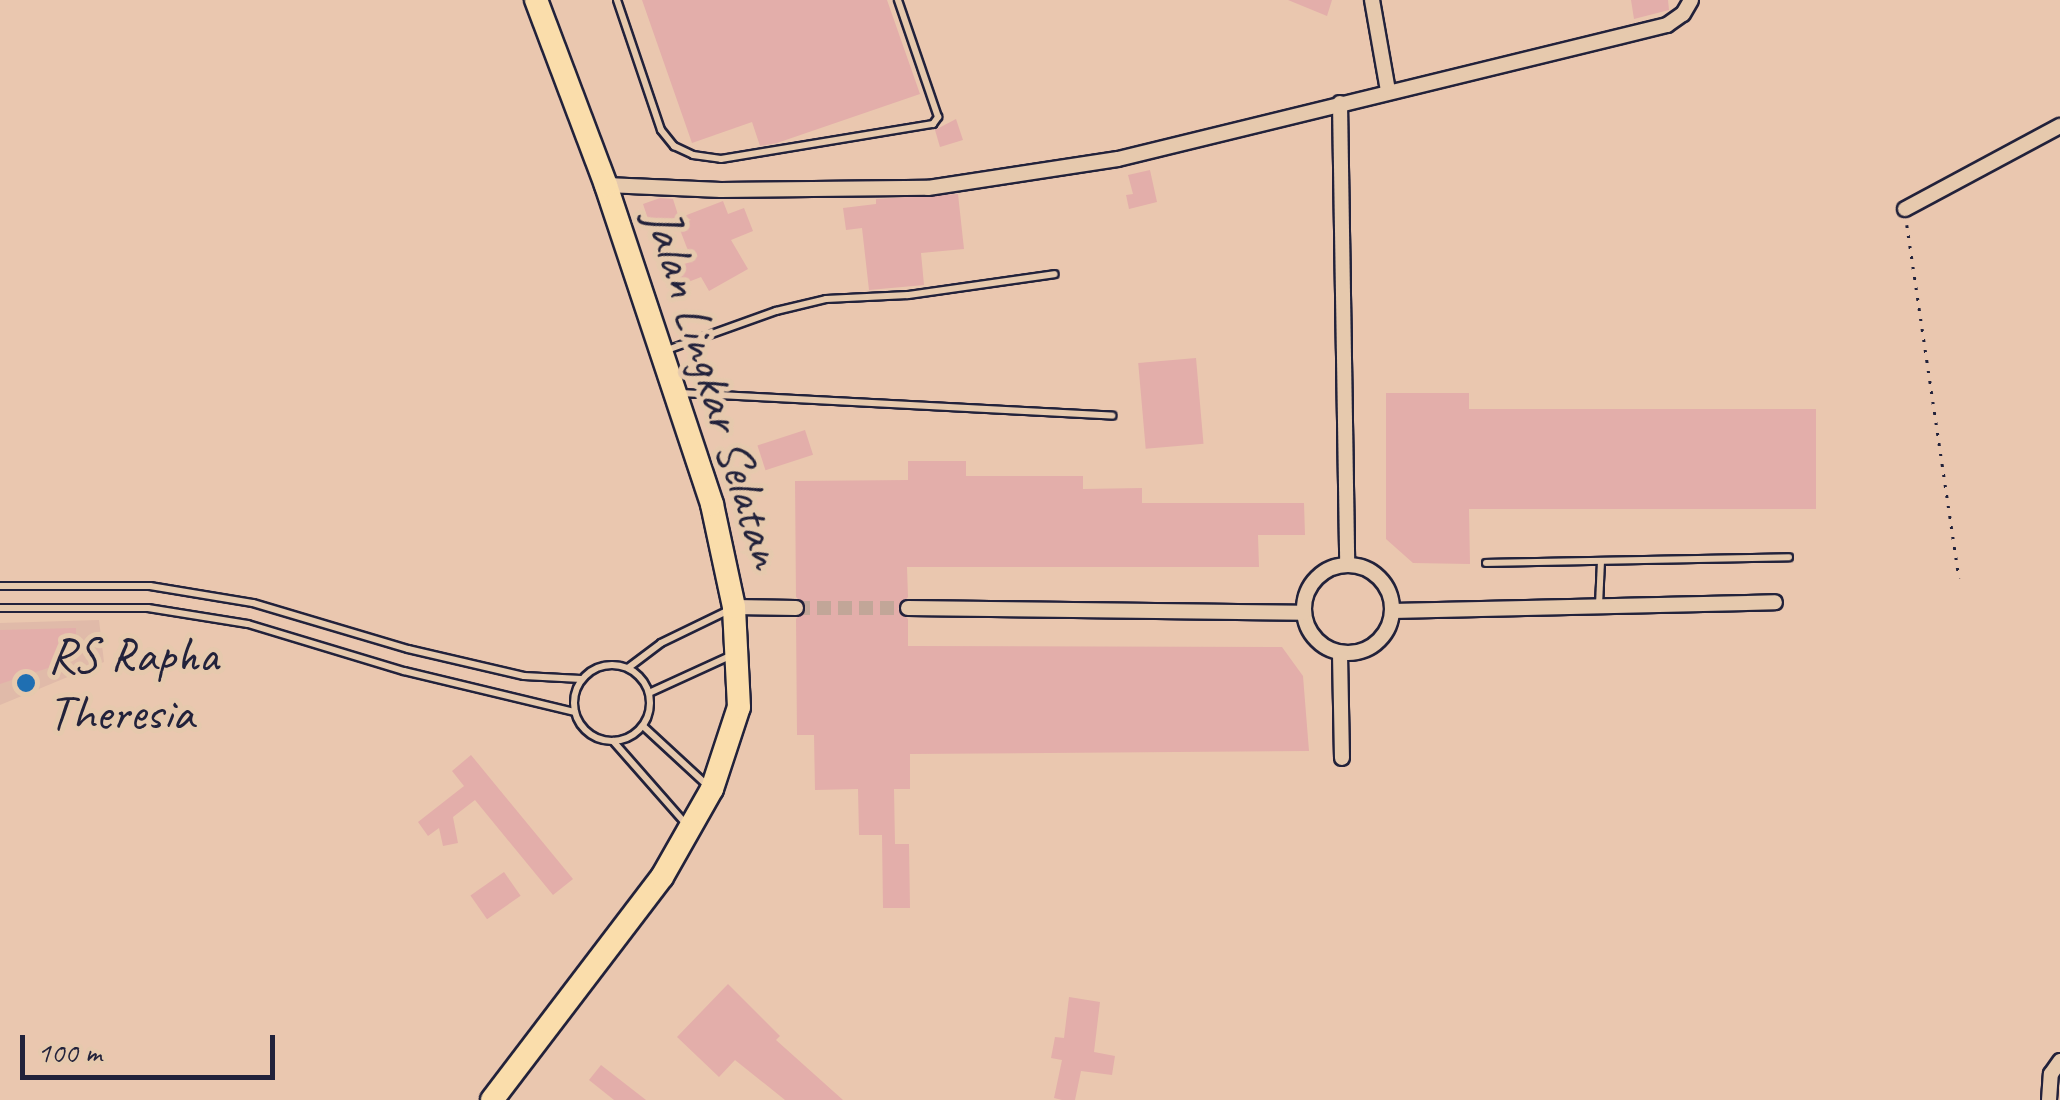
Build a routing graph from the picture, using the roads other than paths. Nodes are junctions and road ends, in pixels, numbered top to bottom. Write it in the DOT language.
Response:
graph roads {
  1 [pos="536,0"];
  2 [pos="617,0"];
  3 [pos="898,0"];
  4 [pos="1372,0"];
  5 [pos="1691,0"];
  6 [pos="1388,92"];
  7 [pos="1340,102"];
  8 [pos="2060,126"];
  9 [pos="606,185"];
  10 [pos="1905,209"];
  11 [pos="1055,274"];
  12 [pos="661,352"];
  13 [pos="673,393"];
  14 [pos="1112,416"];
  15 [pos="1789,557"];
  16 [pos="1601,562"];
  17 [pos="1347,564"];
  18 [pos="1486,564"];
  19 [pos="0,586"];
  20 [pos="1775,602"];
  21 [pos="1599,606"];
  22 [pos="734,607"];
  23 [pos="0,608"];
  24 [pos="796,608"];
  25 [pos="908,608"];
  26 [pos="1392,611"];
  27 [pos="1303,613"];
  28 [pos="738,653"];
  29 [pos="1340,654"];
  30 [pos="628,668"];
  31 [pos="582,679"];
  32 [pos="649,694"];
  33 [pos="574,712"];
  34 [pos="642,726"];
  35 [pos="613,741"];
  36 [pos="1342,758"];
  37 [pos="712,789"];
  38 [pos="691,830"];
  39 [pos="2060,1061"];
  40 [pos="492,1100"];
  41 [pos="2049,1100"];
  1 -- 9 [label="highway, Jalan Lingkar Selatan"];
  2 -- 3 [label="lane"];
  4 -- 6 [label="street"];
  5 -- 6 [label="street"];
  6 -- 7 [label="street"];
  7 -- 9 [label="street"];
  7 -- 17 [label="street"];
  8 -- 10 [label="street"];
  9 -- 12 [label="highway, Jalan Lingkar Selatan"];
  11 -- 12 [label="lane"];
  12 -- 13 [label="highway, Jalan Lingkar Selatan"];
  13 -- 14 [label="lane"];
  13 -- 22 [label="highway, Jalan Lingkar Selatan"];
  15 -- 16 [label="lane"];
  16 -- 18 [label="lane"];
  16 -- 21 [label="lane"];
  17 -- 26 [label="street"];
  17 -- 27 [label="street"];
  19 -- 31 [label="lane"];
  20 -- 21 [label="street"];
  21 -- 26 [label="street"];
  22 -- 24 [label="street"];
  22 -- 28 [label="highway, Jalan Lingkar Selatan"];
  22 -- 30 [label="lane"];
  23 -- 33 [label="lane"];
  25 -- 27 [label="street"];
  26 -- 29 [label="street"];
  27 -- 29 [label="street"];
  28 -- 32 [label="lane"];
  28 -- 37 [label="highway, Jalan Lingkar Selatan"];
  29 -- 36 [label="street"];
  30 -- 31 [label="lane"];
  30 -- 32 [label="lane"];
  31 -- 33 [label="lane"];
  32 -- 34 [label="lane"];
  33 -- 35 [label="lane"];
  34 -- 35 [label="lane"];
  34 -- 37 [label="lane"];
  35 -- 38 [label="lane"];
  37 -- 38 [label="highway, Jalan Lingkar Selatan"];
  38 -- 40 [label="highway, Jalan Lingkar Selatan"];
  39 -- 41 [label="street"];
}
